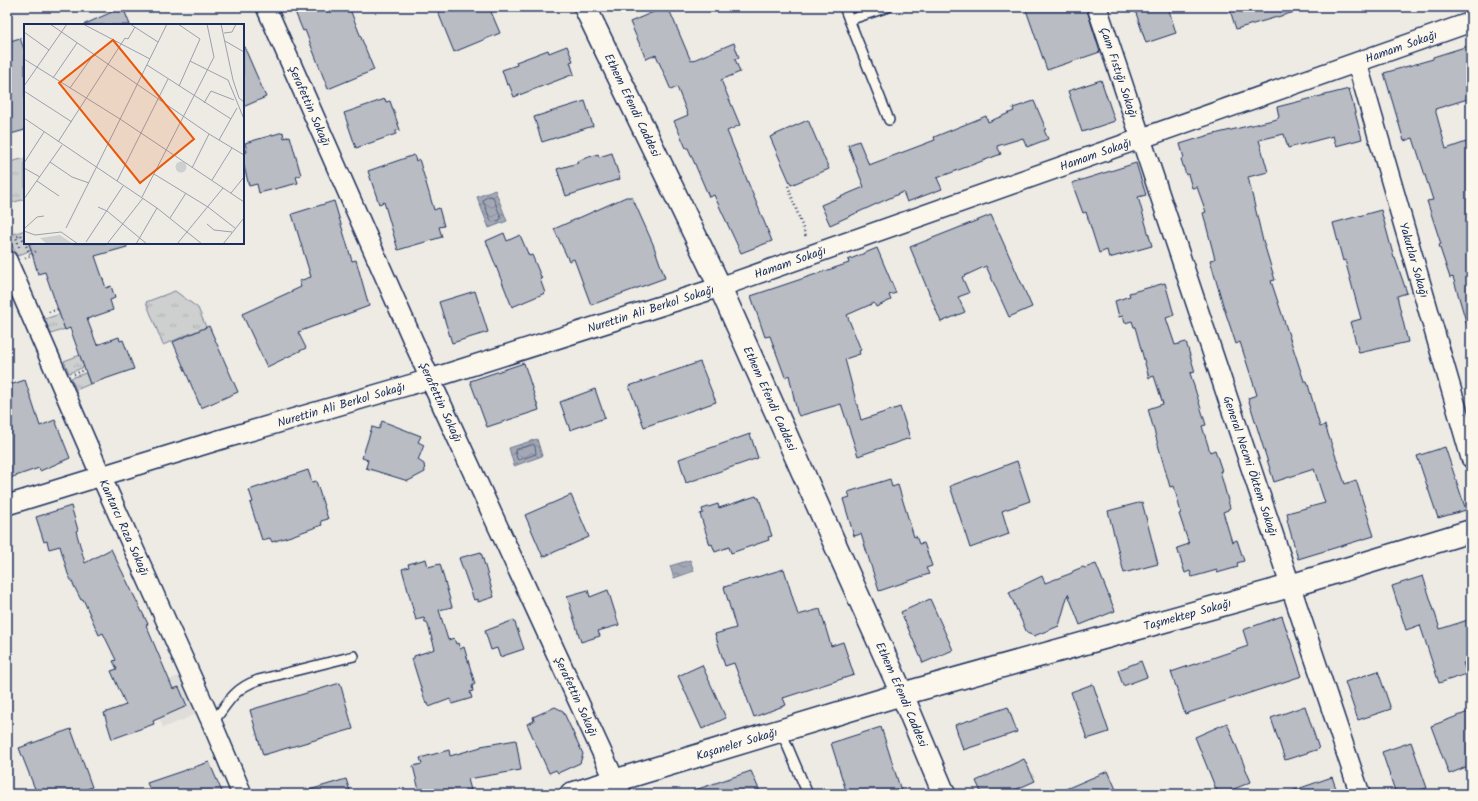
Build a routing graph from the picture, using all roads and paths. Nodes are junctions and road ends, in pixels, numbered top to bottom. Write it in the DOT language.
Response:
graph roads {
  1 [pos="266,7"];
  2 [pos="585,7"];
  3 [pos="844,7"];
  4 [pos="888,7"];
  5 [pos="1097,7"];
  6 [pos="849,20"];
  7 [pos="1471,22"];
  8 [pos="1357,63"];
  9 [pos="889,120"];
  10 [pos="1141,139"];
  11 [pos="788,186"];
  12 [pos="24,241"];
  13 [pos="25,244"];
  14 [pos="36,251"];
  15 [pos="812,255"];
  16 [pos="19,256"];
  17 [pos="31,256"];
  18 [pos="720,288"];
  19 [pos="430,379"];
  20 [pos="1471,458"];
  21 [pos="101,476"];
  22 [pos="7,505"];
  23 [pos="1471,531"];
  24 [pos="1290,586"];
  25 [pos="354,656"];
  26 [pos="902,694"];
  27 [pos="212,723"];
  28 [pos="781,731"];
  29 [pos="618,788"];
  30 [pos="807,792"];
  31 [pos="242,794"];
  32 [pos="571,794"];
  33 [pos="944,794"];
  34 [pos="1360,794"];
  1 -- 19 [label="street, Şerafettin Sokağı"];
  2 -- 18 [label="street, Ethem Efendi Caddesi"];
  3 -- 6 [label="lane"];
  4 -- 6 [label="lane"];
  5 -- 10 [label="street, Çam Fıstığı Sokağı"];
  6 -- 9 [label="lane"];
  7 -- 8 [label="street, Hamam Sokağı"];
  8 -- 10 [label="street, Hamam Sokağı"];
  8 -- 20 [label="street, Yakutlar Sokağı"];
  10 -- 15 [label="street, Hamam Sokağı"];
  10 -- 24 [label="street, General Necmi Öktem Sokağı"];
  11 -- 15 [label="path"];
  12 -- 16 [label="path"];
  13 -- 17 [label="path"];
  14 -- 17 [label="path"];
  15 -- 18 [label="street, Hamam Sokağı"];
  16 -- 17 [label="path"];
  16 -- 21 [label="street, Kantarcı Rıza Sokağı"];
  18 -- 19 [label="street, Nurettin Ali Berkol Sokağı"];
  18 -- 26 [label="street, Ethem Efendi Caddesi"];
  19 -- 21 [label="street, Nurettin Ali Berkol Sokağı"];
  19 -- 29 [label="street, Şerafettin Sokağı"];
  21 -- 22 [label="street, Nurettin Ali Berkol Sokağı"];
  21 -- 27 [label="street, Kantarcı Rıza Sokağı"];
  23 -- 24 [label="street, Taşmektep Sokağı"];
  24 -- 26 [label="street, Taşmektep Sokağı"];
  24 -- 34 [label="street, General Necmi Öktem Sokağı"];
  25 -- 27 [label="lane"];
  26 -- 28 [label="street, Kaşaneler Sokağı"];
  26 -- 33 [label="street, Ethem Efendi Caddesi"];
  27 -- 31 [label="street, Kantarcı Rıza Sokağı"];
  28 -- 29 [label="street, Kaşaneler Sokağı"];
  28 -- 30 [label="lane"];
  29 -- 32 [label="street, Kaşaneler Sokağı"];
}
